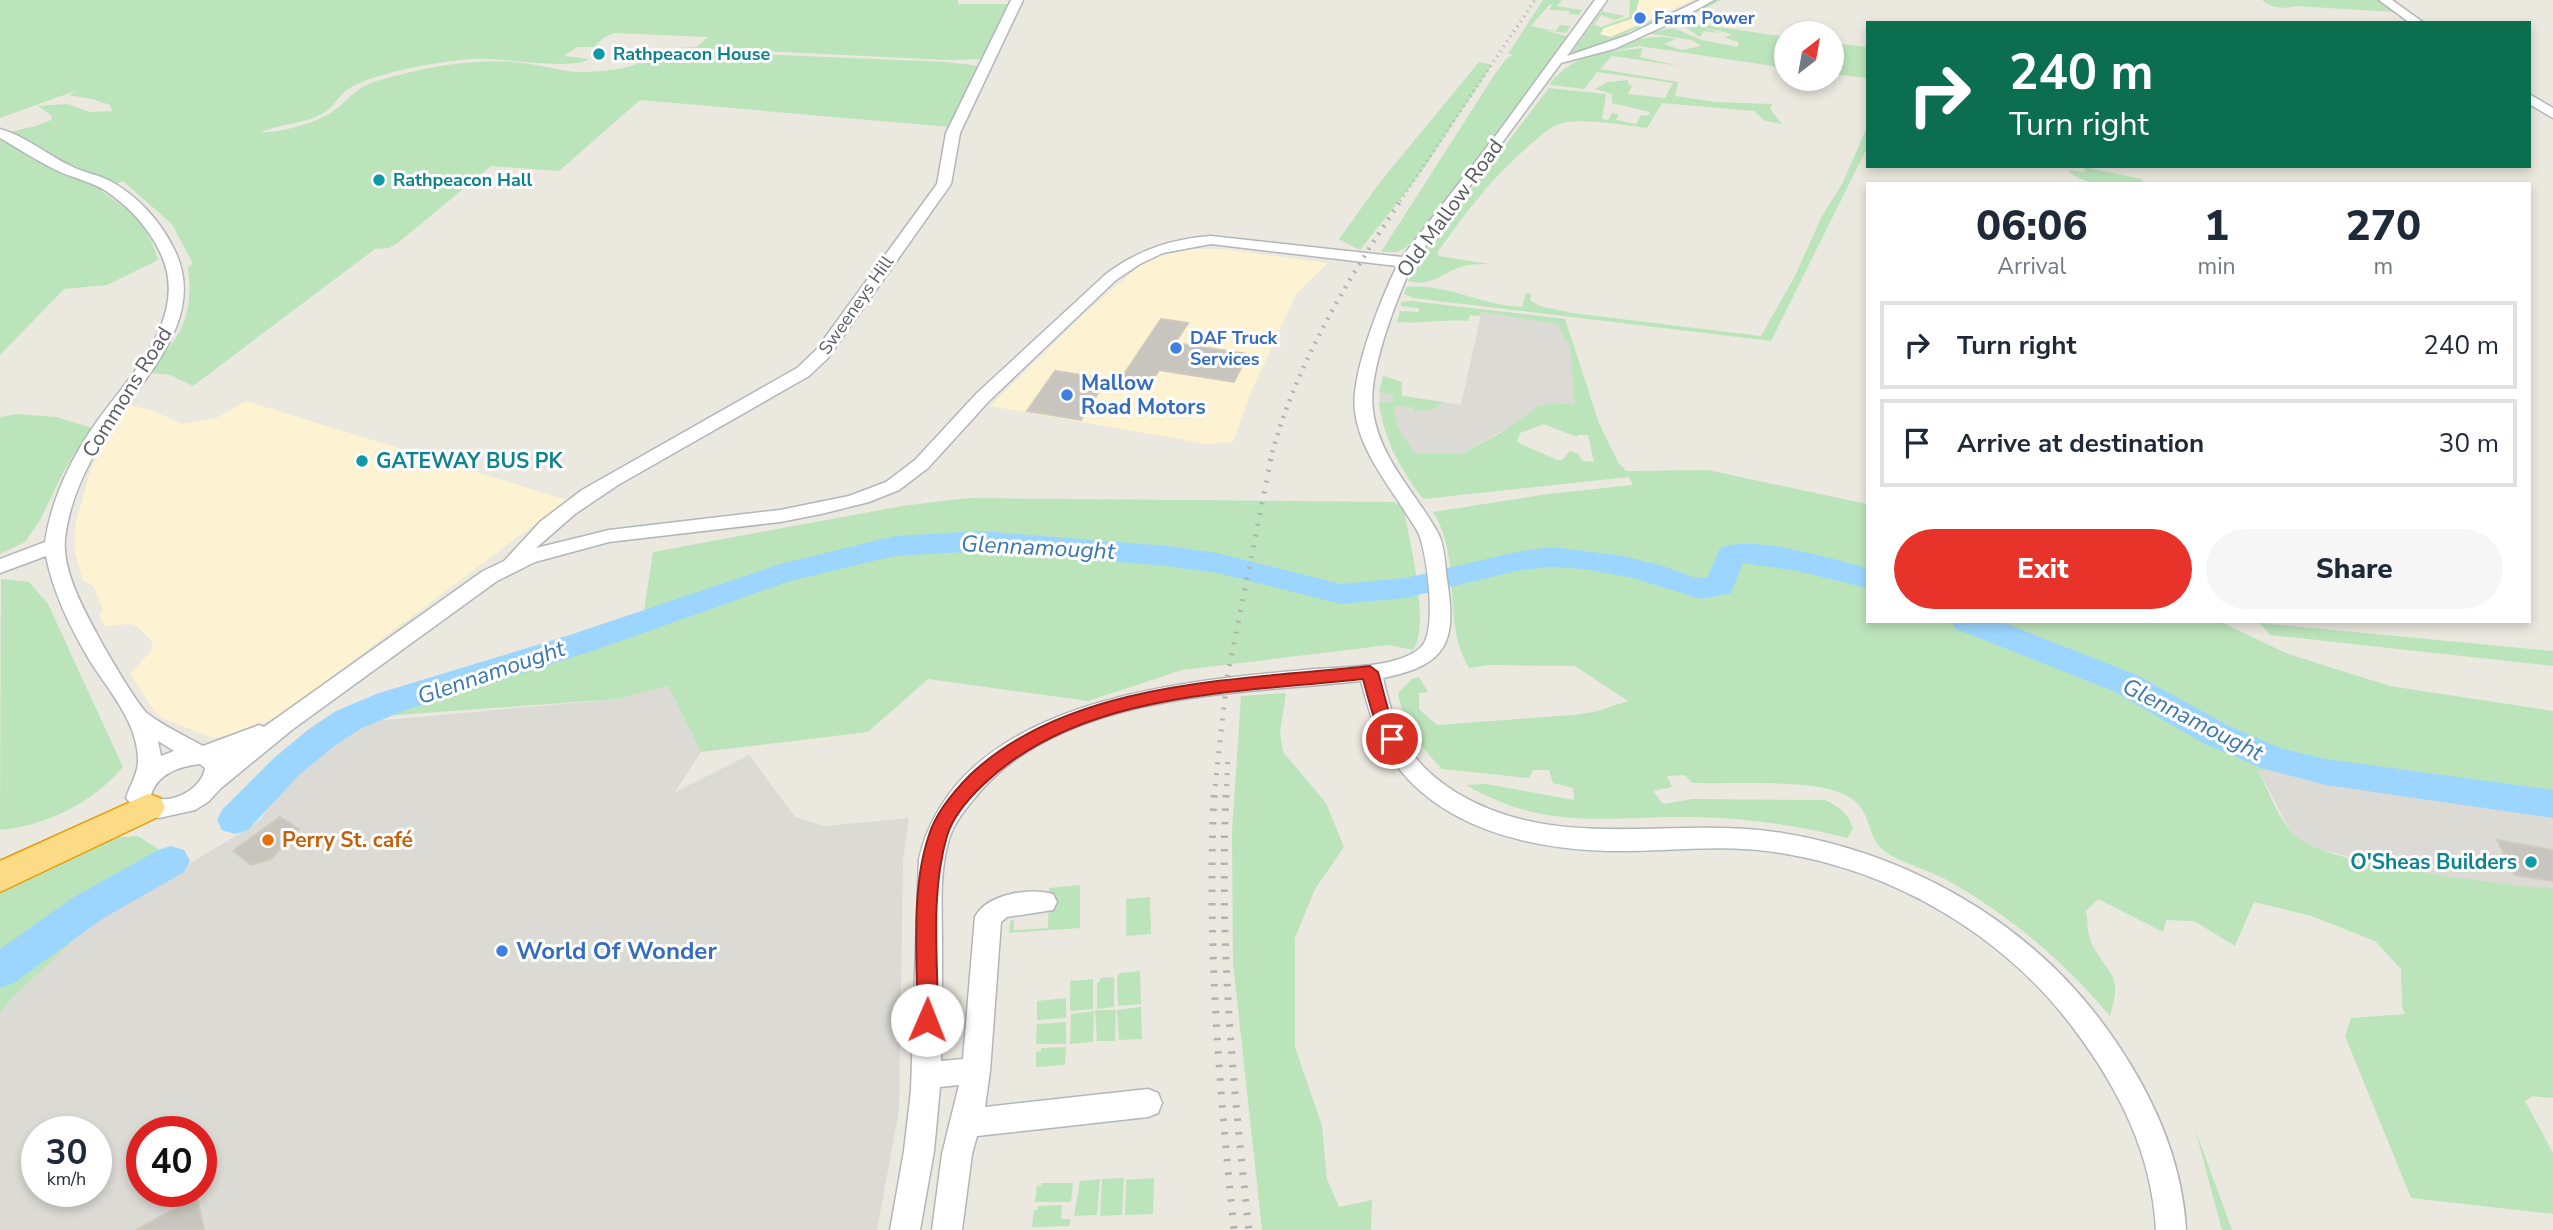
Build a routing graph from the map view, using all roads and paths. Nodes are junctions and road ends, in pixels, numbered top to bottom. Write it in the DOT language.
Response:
graph roads {
  1 [pos="1017,0"];
  2 [pos="1601,0"];
  3 [pos="1708,0"];
  4 [pos="2385,0"];
  5 [pos="2415,21"];
  6 [pos="1556,60"];
  7 [pos="2531,99"];
  8 [pos="2553,114"];
  9 [pos="0,133"];
  10 [pos="1406,262"];
  11 [pos="55,545"];
  12 [pos="514,561"];
  13 [pos="0,566"];
  14 [pos="1370,672"];
  15 [pos="139,719"];
  16 [pos="285,723"];
  17 [pos="201,755"];
  18 [pos="214,781"];
  19 [pos="145,791"];
  20 [pos="0,854"];
  21 [pos="0,877"];
  22 [pos="1044,902"];
  23 [pos="976,1071"];
  24 [pos="926,1075"];
  25 [pos="1148,1103"];
  26 [pos="966,1123"];
  27 [pos="905,1230"];
  28 [pos="947,1230"];
  29 [pos="2171,1230"];
  1 -- 12 [label="street, Sweeneys Hill"];
  2 -- 6 [label="street, Old Mallow Road"];
  3 -- 6 [label="street"];
  4 -- 5 [label="street"];
  6 -- 10 [label="street, Old Mallow Road"];
  7 -- 8 [label="street"];
  9 -- 11 [label="street, Commons Road"];
  10 -- 12 [label="street"];
  10 -- 14 [label="street, Old Mallow Road"];
  11 -- 13 [label="street"];
  11 -- 15 [label="street, Commons Road"];
  12 -- 16 [label="street"];
  14 -- 24 [label="street, Old Mallow Road"];
  14 -- 29 [label="street"];
  15 -- 17 [label="street"];
  15 -- 19 [label="street"];
  16 -- 17 [label="street"];
  16 -- 18 [label="street"];
  17 -- 18 [label="street"];
  17 -- 19 [label="street"];
  18 -- 19 [label="street"];
  19 -- 20 [label="highway"];
  19 -- 21 [label="highway"];
  22 -- 23 [label="street"];
  23 -- 24 [label="street"];
  23 -- 26 [label="street"];
  24 -- 27 [label="street, Old Mallow Road"];
  25 -- 26 [label="street"];
  26 -- 28 [label="street"];
}
